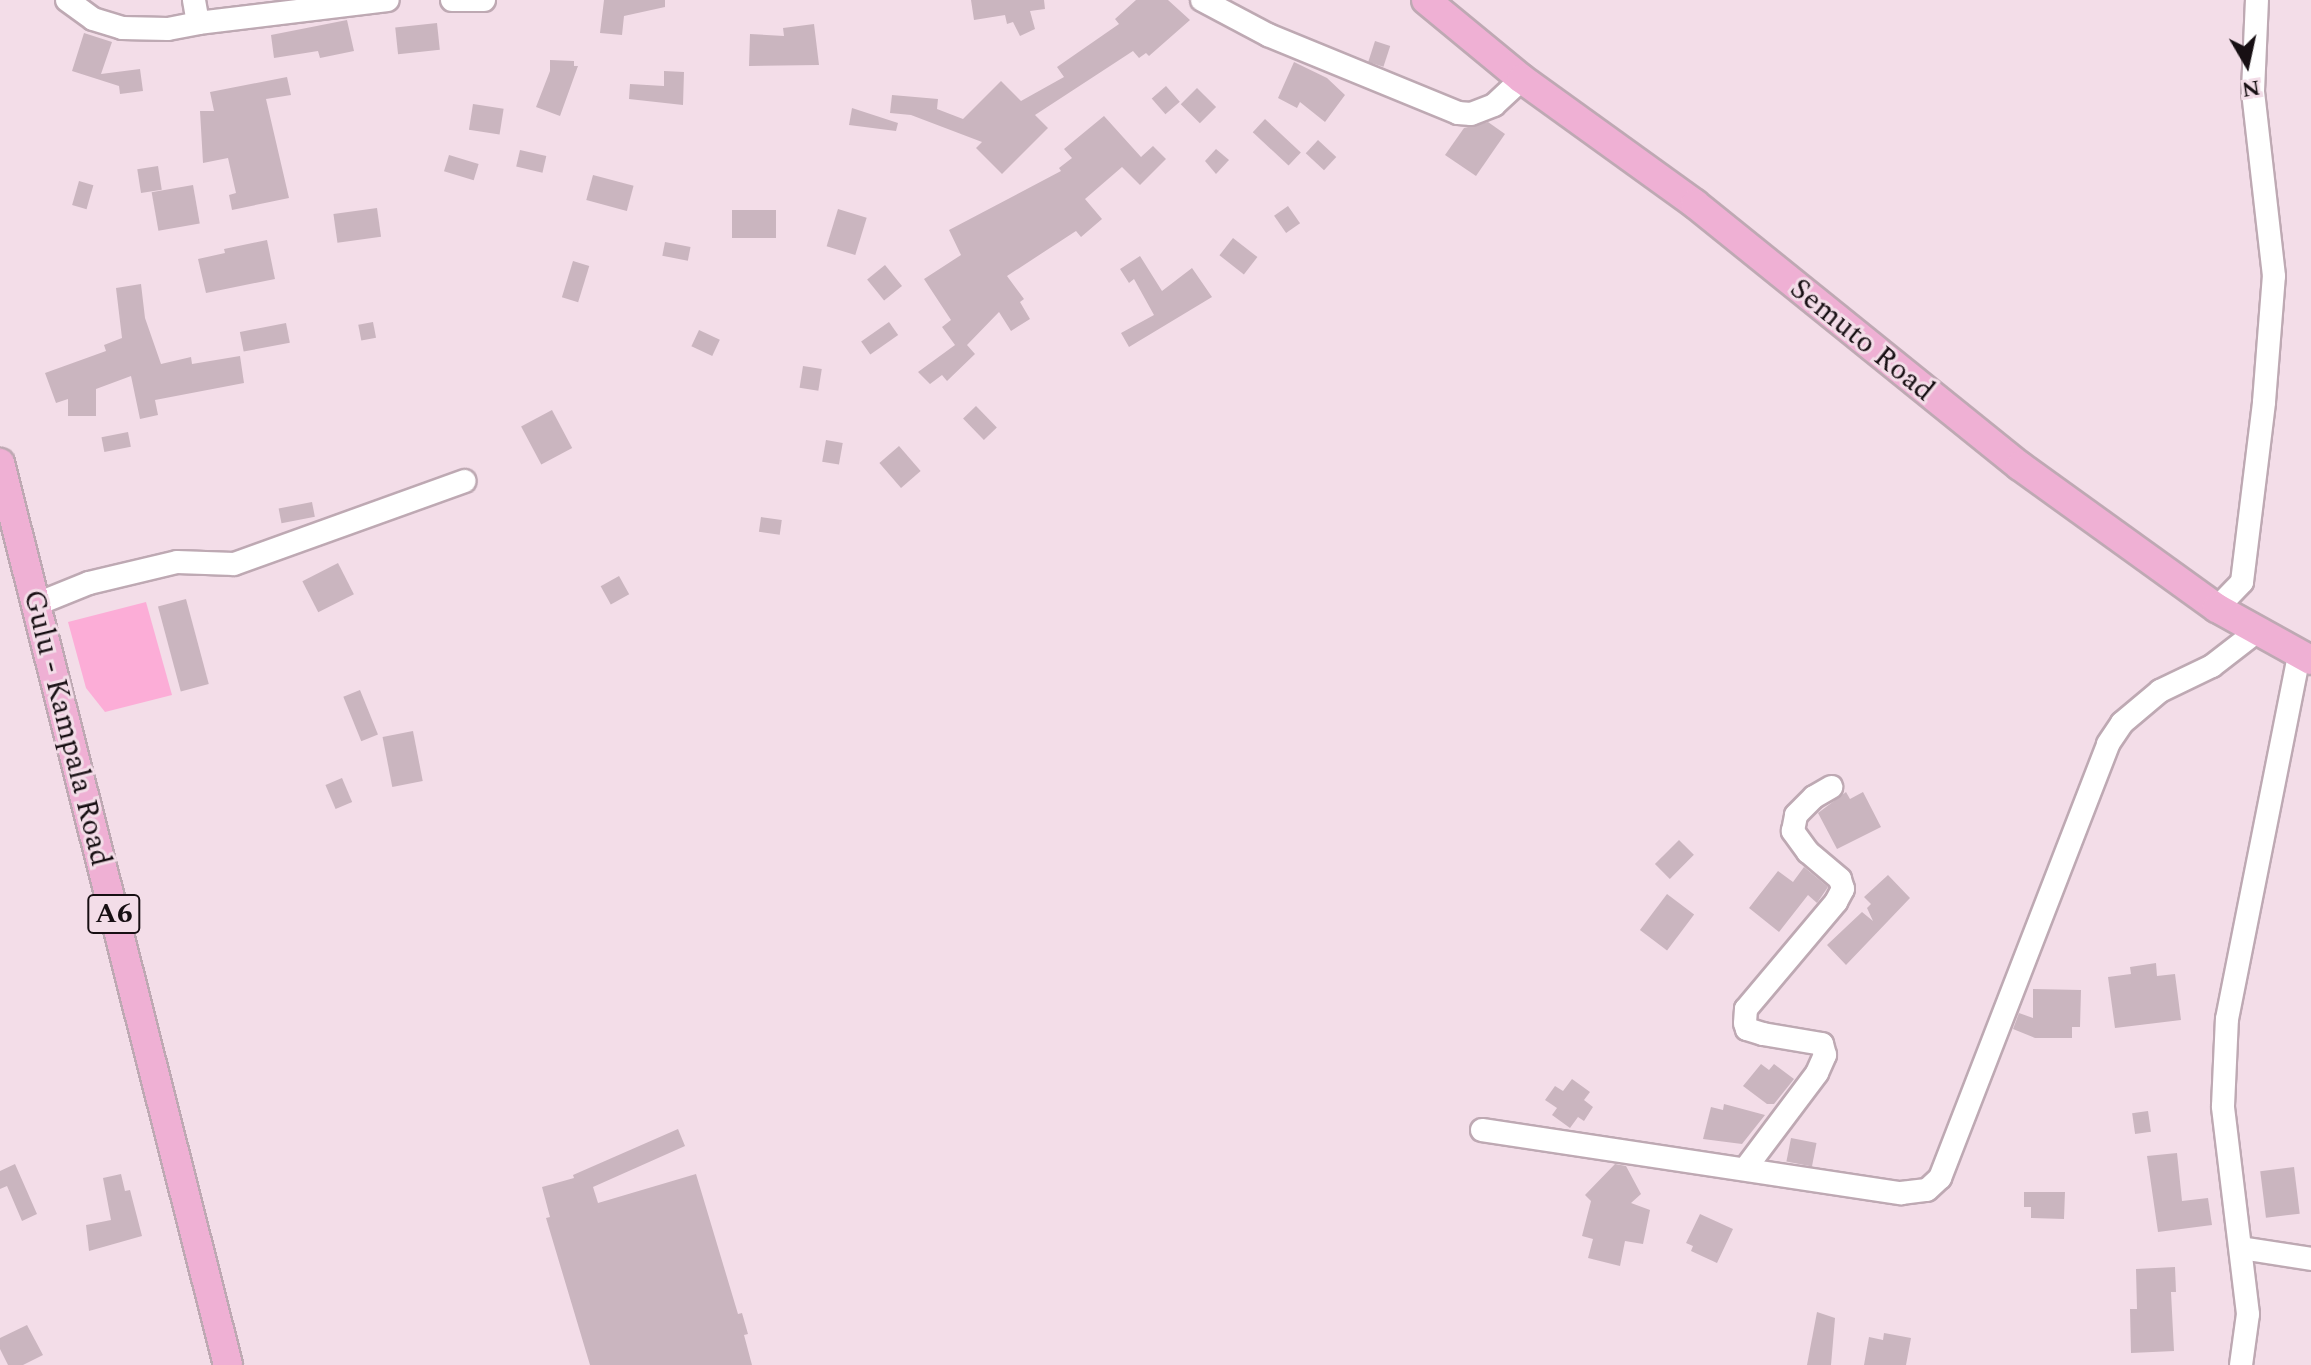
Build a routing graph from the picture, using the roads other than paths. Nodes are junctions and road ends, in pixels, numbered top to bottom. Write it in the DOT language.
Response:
graph roads {
  1 [pos="67,0"];
  2 [pos="194,0"];
  3 [pos="388,0"];
  4 [pos="452,0"];
  5 [pos="484,0"];
  6 [pos="1202,0"];
  7 [pos="1426,0"];
  8 [pos="2257,0"];
  9 [pos="198,23"];
  10 [pos="1522,79"];
  11 [pos="0,463"];
  12 [pos="465,481"];
  13 [pos="37,604"];
  14 [pos="2217,608"];
  15 [pos="2256,632"];
  16 [pos="2305,657"];
  17 [pos="1831,787"];
  18 [pos="1482,1130"];
  19 [pos="1745,1169"];
  20 [pos="2241,1248"];
  21 [pos="2311,1259"];
  22 [pos="228,1365"];
  23 [pos="2241,1365"];
  1 -- 9 [label="street"];
  2 -- 9 [label="street"];
  3 -- 9 [label="street"];
  4 -- 5 [label="street"];
  6 -- 10 [label="street"];
  7 -- 10 [label="main road, Semuto Road"];
  8 -- 14 [label="street"];
  10 -- 14 [label="main road, Semuto Road"];
  11 -- 13 [label="main road, Gulu - Kampala Road / A6"];
  12 -- 13 [label="street"];
  13 -- 22 [label="main road, Gulu - Kampala Road / A6"];
  14 -- 15 [label="main road, Semuto Road"];
  15 -- 16 [label="main road, Semuto Road"];
  15 -- 19 [label="street"];
  16 -- 20 [label="street"];
  17 -- 19 [label="street"];
  18 -- 19 [label="street"];
  20 -- 21 [label="street"];
  20 -- 23 [label="street"];
}
